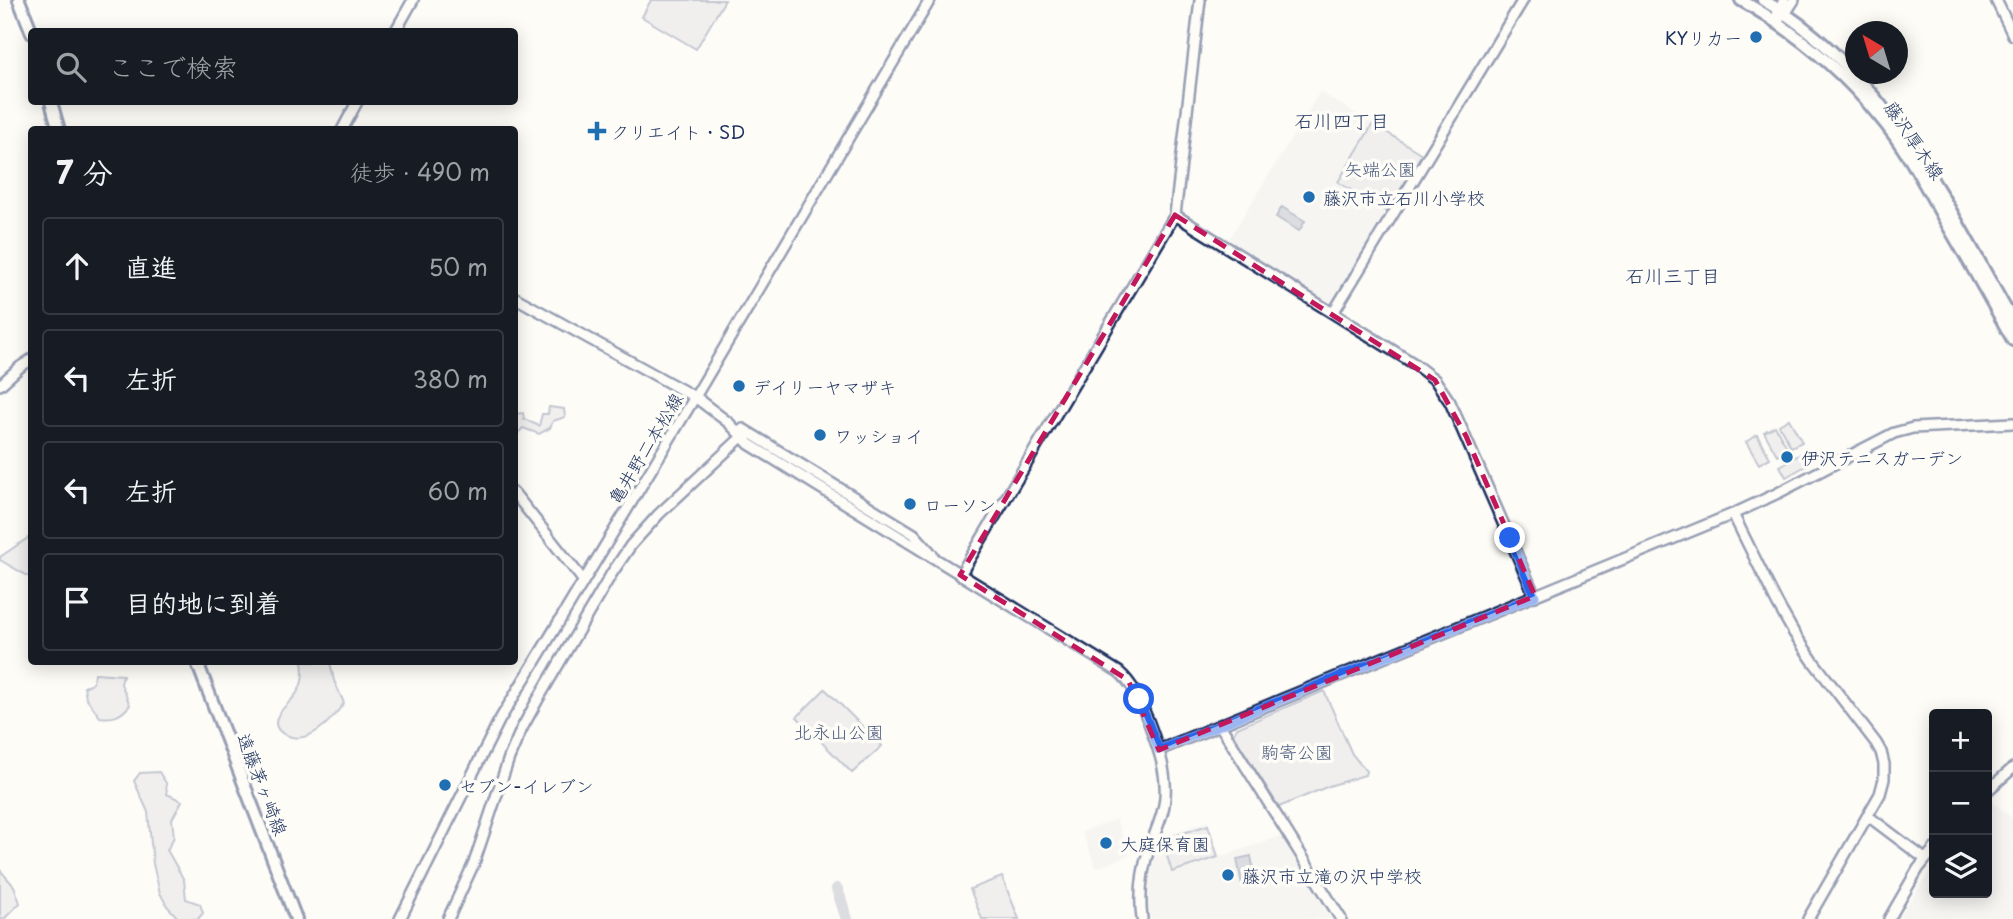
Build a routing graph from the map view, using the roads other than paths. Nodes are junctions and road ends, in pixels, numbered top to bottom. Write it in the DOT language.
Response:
graph roads {
  1 [pos="19,0"];
  2 [pos="413,0"];
  3 [pos="930,0"];
  4 [pos="1200,0"];
  5 [pos="1523,0"];
  6 [pos="1741,0"];
  7 [pos="1763,0"];
  8 [pos="1794,0"];
  9 [pos="1996,0"];
  10 [pos="1781,11"];
  11 [pos="30,28"];
  12 [pos="398,28"];
  13 [pos="2013,35"];
  14 [pos="52,105"];
  15 [pos="355,105"];
  16 [pos="59,126"];
  17 [pos="343,126"];
  18 [pos="1175,215"];
  19 [pos="518,299"];
  20 [pos="1333,313"];
  21 [pos="2013,322"];
  22 [pos="2013,340"];
  23 [pos="28,362"];
  24 [pos="0,385"];
  25 [pos="695,397"];
  26 [pos="2013,423"];
  27 [pos="745,434"];
  28 [pos="518,498"];
  29 [pos="1733,514"];
  30 [pos="960,575"];
  31 [pos="583,580"];
  32 [pos="1535,596"];
  33 [pos="198,665"];
  34 [pos="1220,725"];
  35 [pos="1159,750"];
  36 [pos="2013,768"];
  37 [pos="1992,787"];
  38 [pos="1868,816"];
  39 [pos="1929,855"];
  40 [pos="1925,859"];
  41 [pos="296,919"];
  42 [pos="400,919"];
  43 [pos="448,919"];
  44 [pos="1142,919"];
  45 [pos="1341,919"];
  46 [pos="1808,919"];
  47 [pos="1889,919"];
  1 -- 11 [label="main road"];
  2 -- 12 [label="street"];
  3 -- 25 [label="street, 亀井野二本松線"];
  4 -- 18 [label="street"];
  5 -- 20 [label="street"];
  6 -- 10 [label="main road, 藤沢厚木線"];
  7 -- 10 [label="main road, 藤沢厚木線"];
  8 -- 10 [label="street"];
  9 -- 13 [label="street"];
  10 -- 21 [label="main road, 藤沢厚木線"];
  10 -- 22 [label="main road, 藤沢厚木線"];
  14 -- 16 [label="main road"];
  15 -- 17 [label="street"];
  18 -- 20 [label="street"];
  18 -- 30 [label="street"];
  19 -- 25 [label="street"];
  20 -- 32 [label="street"];
  23 -- 24 [label="street"];
  25 -- 27 [label="street"];
  25 -- 31 [label="street, 亀井野二本松線"];
  26 -- 29 [label="street"];
  27 -- 30 [label="street"];
  27 -- 43 [label="street"];
  28 -- 31 [label="street"];
  29 -- 32 [label="street"];
  29 -- 38 [label="street"];
  30 -- 35 [label="street"];
  31 -- 42 [label="street, 亀井野二本松線"];
  32 -- 34 [label="street"];
  33 -- 41 [label="main road, 遠藤茅ヶ崎線"];
  34 -- 35 [label="street"];
  34 -- 45 [label="street"];
  35 -- 44 [label="street"];
  36 -- 37 [label="street"];
  38 -- 40 [label="street"];
  38 -- 46 [label="street"];
  39 -- 40 [label="street"];
  40 -- 47 [label="street"];
}
